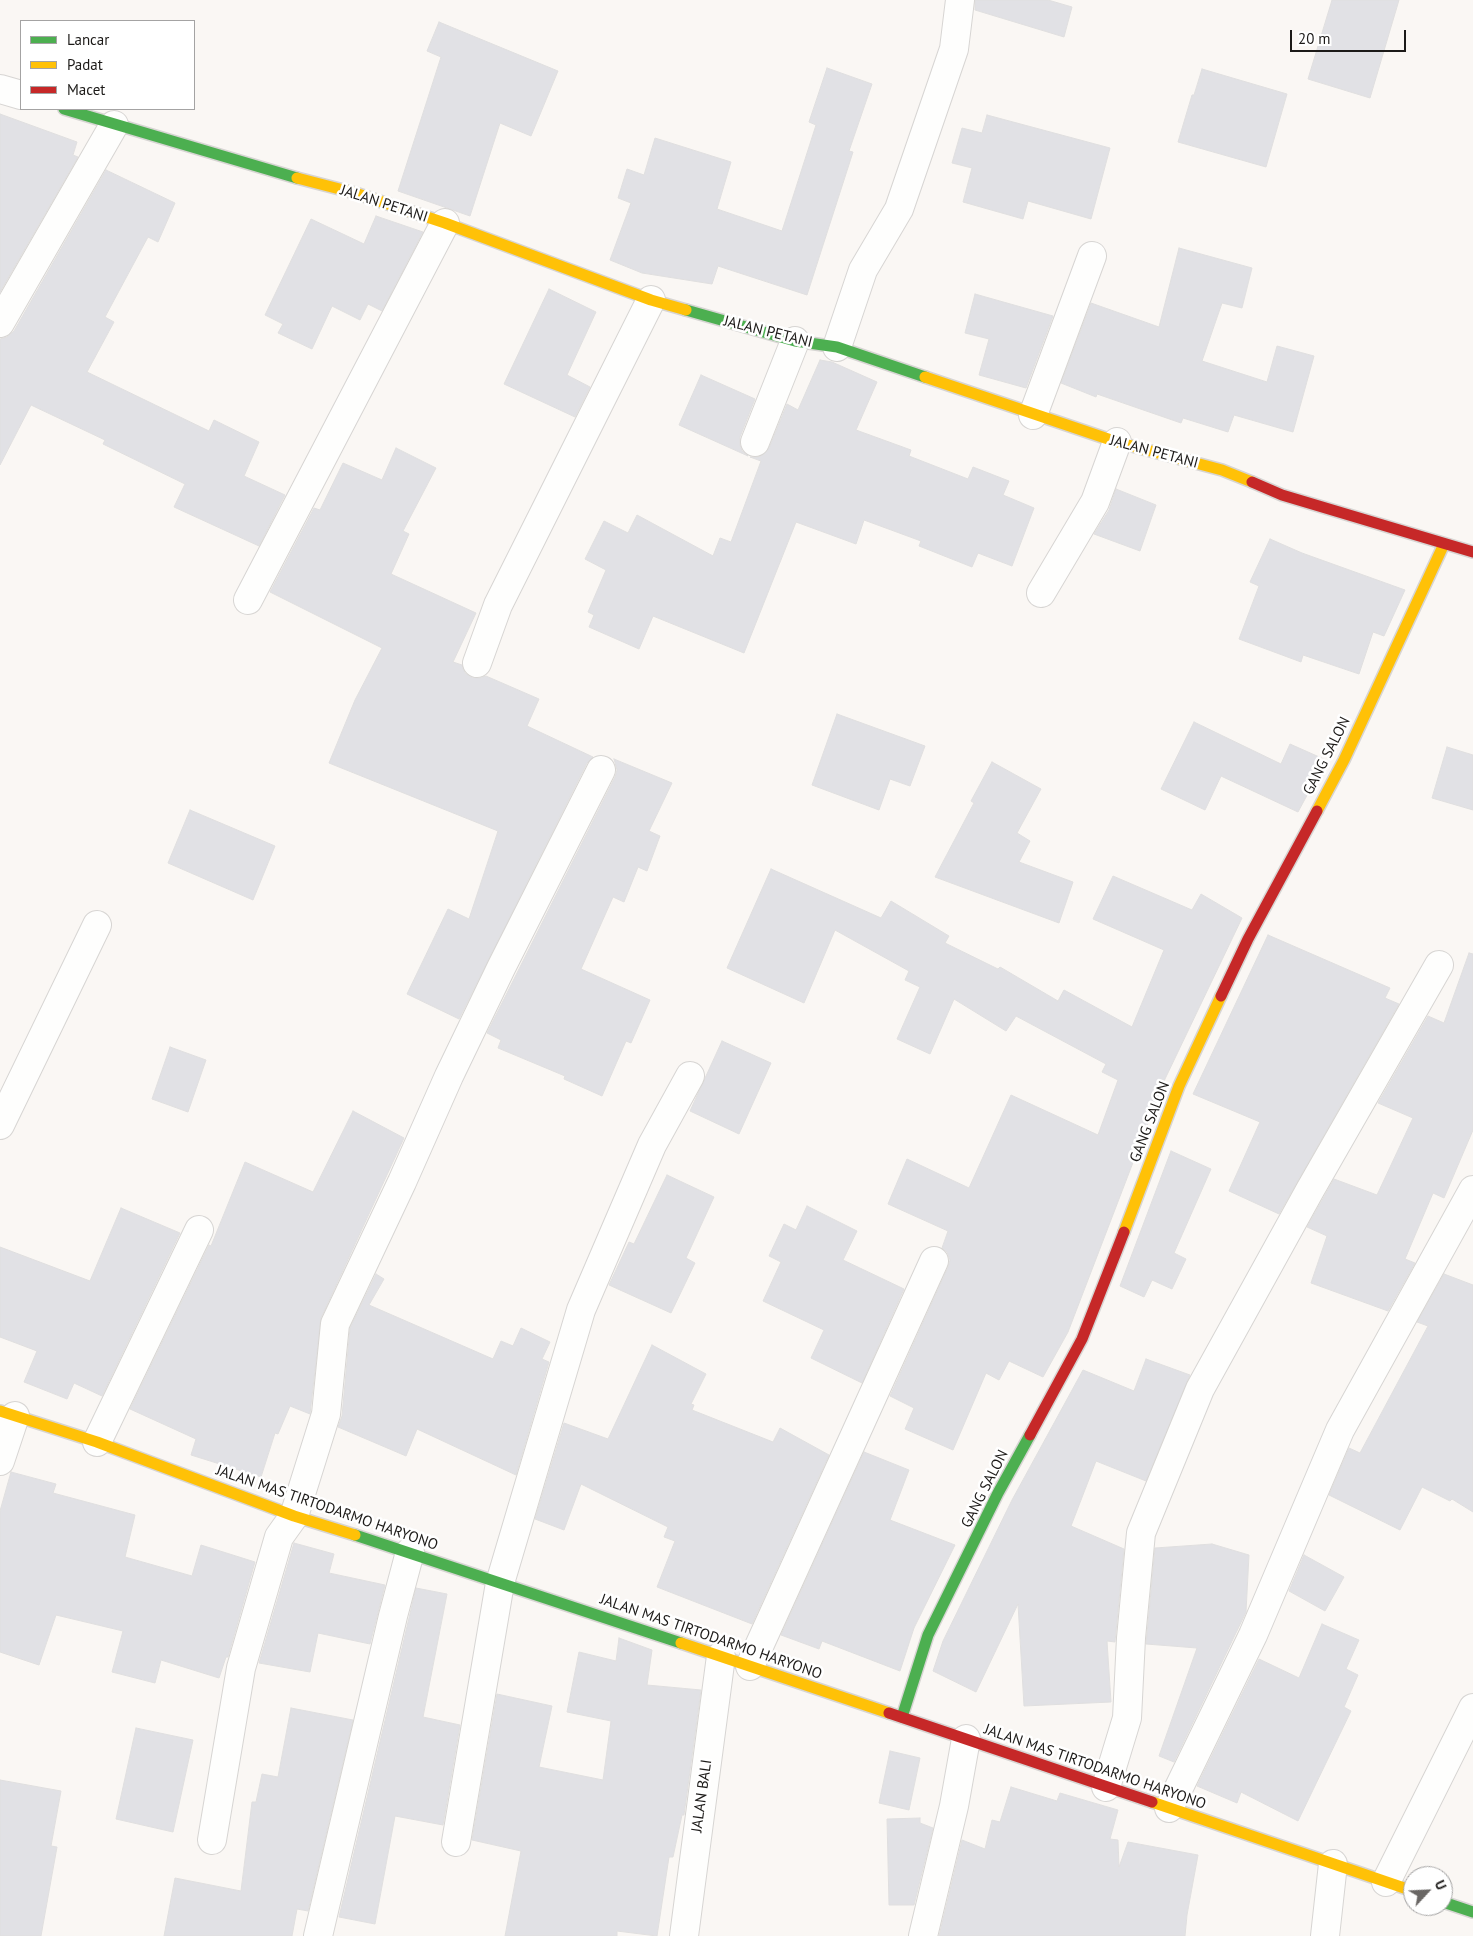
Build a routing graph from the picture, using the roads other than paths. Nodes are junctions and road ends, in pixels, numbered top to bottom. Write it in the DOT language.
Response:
graph roads {
  1 [pos="960,0"];
  2 [pos="0,89"];
  3 [pos="20,95"];
  4 [pos="67,110"];
  5 [pos="114,125"];
  6 [pos="445,223"];
  7 [pos="1092,256"];
  8 [pos="651,300"];
  9 [pos="0,323"];
  10 [pos="795,341"];
  11 [pos="837,347"];
  12 [pos="1033,415"];
  13 [pos="755,442"];
  14 [pos="1117,442"];
  15 [pos="1444,544"];
  16 [pos="1473,552"];
  17 [pos="1041,593"];
  18 [pos="248,600"];
  19 [pos="476,663"];
  20 [pos="602,770"];
  21 [pos="97,925"];
  22 [pos="1438,966"];
  23 [pos="690,1076"];
  24 [pos="0,1125"];
  25 [pos="1473,1190"];
  26 [pos="199,1230"];
  27 [pos="934,1262"];
  28 [pos="7,1413"];
  29 [pos="97,1442"];
  30 [pos="0,1461"];
  31 [pos="294,1516"];
  32 [pos="410,1552"];
  33 [pos="500,1582"];
  34 [pos="722,1656"];
  35 [pos="750,1666"];
  36 [pos="1473,1708"];
  37 [pos="902,1717"];
  38 [pos="966,1739"];
  39 [pos="1106,1787"];
  40 [pos="1169,1808"];
  41 [pos="212,1840"];
  42 [pos="456,1842"];
  43 [pos="1333,1864"];
  44 [pos="1386,1882"];
  45 [pos="1403,1888"];
  46 [pos="1453,1905"];
  47 [pos="1473,1912"];
  48 [pos="318,1936"];
  49 [pos="684,1936"];
  50 [pos="924,1936"];
  51 [pos="1325,1936"];
  1 -- 11 [label="street"];
  2 -- 3 [label="street"];
  4 -- 5 [label="street, JALAN PETANI"];
  5 -- 6 [label="street, JALAN PETANI"];
  5 -- 9 [label="street"];
  6 -- 8 [label="street, JALAN PETANI"];
  6 -- 18 [label="street"];
  7 -- 12 [label="street"];
  8 -- 10 [label="street, JALAN PETANI"];
  8 -- 19 [label="street"];
  10 -- 11 [label="street, JALAN PETANI"];
  10 -- 13 [label="street"];
  11 -- 12 [label="street, JALAN PETANI"];
  12 -- 14 [label="street, JALAN PETANI"];
  14 -- 15 [label="street, JALAN PETANI"];
  14 -- 17 [label="street"];
  15 -- 16 [label="street, JALAN PETANI"];
  15 -- 37 [label="street, GANG SALON"];
  20 -- 31 [label="street"];
  21 -- 24 [label="street"];
  22 -- 39 [label="street"];
  23 -- 33 [label="street"];
  25 -- 40 [label="street"];
  26 -- 29 [label="street"];
  27 -- 35 [label="street"];
  28 -- 29 [label="street, JALAN MAS TIRTODARMO HARYONO"];
  28 -- 30 [label="street"];
  29 -- 31 [label="street, JALAN MAS TIRTODARMO HARYONO"];
  31 -- 32 [label="street, JALAN MAS TIRTODARMO HARYONO"];
  31 -- 41 [label="street"];
  32 -- 33 [label="street, JALAN MAS TIRTODARMO HARYONO"];
  32 -- 48 [label="street"];
  33 -- 34 [label="street, JALAN MAS TIRTODARMO HARYONO"];
  33 -- 42 [label="street"];
  34 -- 35 [label="street, JALAN MAS TIRTODARMO HARYONO"];
  34 -- 49 [label="street, JALAN BALI"];
  35 -- 37 [label="street, JALAN MAS TIRTODARMO HARYONO"];
  36 -- 44 [label="street"];
  37 -- 38 [label="street, JALAN MAS TIRTODARMO HARYONO"];
  38 -- 39 [label="street, JALAN MAS TIRTODARMO HARYONO"];
  38 -- 50 [label="street"];
  39 -- 40 [label="street, JALAN MAS TIRTODARMO HARYONO"];
  40 -- 43 [label="street, JALAN MAS TIRTODARMO HARYONO"];
  43 -- 44 [label="street, JALAN MAS TIRTODARMO HARYONO"];
  43 -- 51 [label="street"];
  44 -- 45 [label="street, JALAN MAS TIRTODARMO HARYONO"];
  46 -- 47 [label="street"];
}
